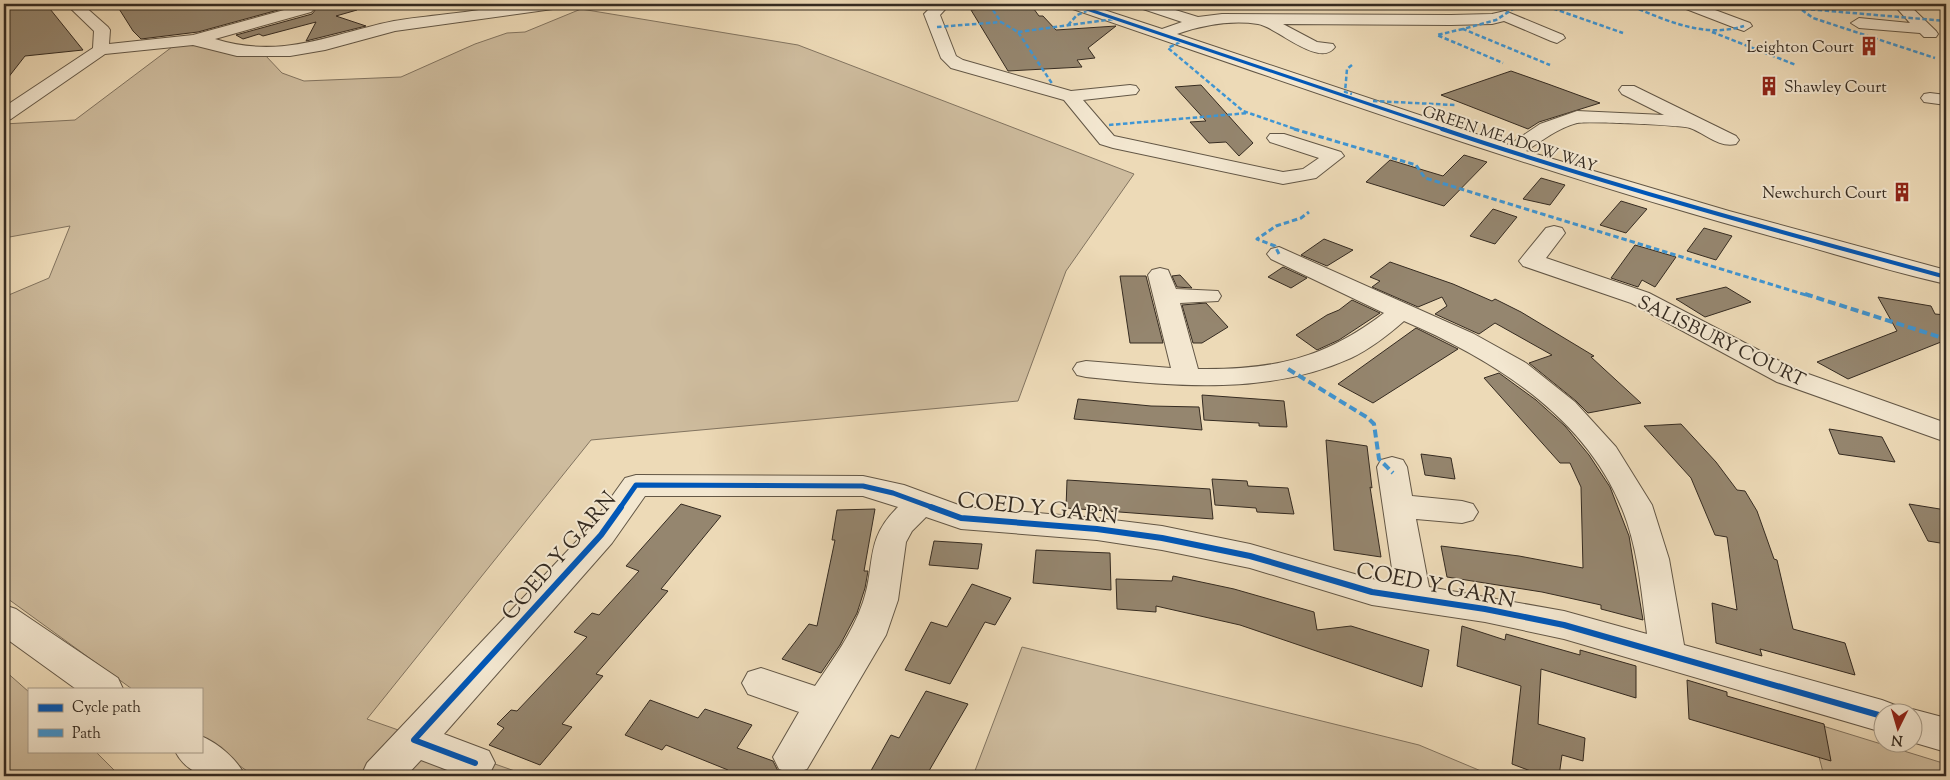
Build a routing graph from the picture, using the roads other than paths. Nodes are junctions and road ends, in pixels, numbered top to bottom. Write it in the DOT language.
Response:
graph roads {
  1 [pos="73,4"];
  2 [pos="560,4"];
  3 [pos="943,4"];
  4 [pos="1072,4"];
  5 [pos="1142,4"];
  6 [pos="1686,4"];
  7 [pos="1900,4"];
  8 [pos="437,5"];
  9 [pos="306,9"];
  10 [pos="1262,19"];
  11 [pos="1197,22"];
  12 [pos="1859,23"];
  13 [pos="394,26"];
  14 [pos="1744,26"];
  15 [pos="1160,35"];
  16 [pos="1557,38"];
  17 [pos="193,40"];
  18 [pos="1328,47"];
  19 [pos="101,50"];
  20 [pos="1130,90"];
  21 [pos="1628,90"];
  22 [pos="1070,96"];
  23 [pos="4,115"];
  24 [pos="1692,122"];
  25 [pos="1278,138"];
  26 [pos="1729,140"];
  27 [pos="1511,152"];
  28 [pos="1554,233"];
  29 [pos="1279,254"];
  30 [pos="1946,277"];
  31 [pos="1209,296"];
  32 [pos="1402,311"];
  33 [pos="1086,369"];
  34 [pos="1187,378"];
  35 [pos="1946,433"];
  36 [pos="1392,467"];
  37 [pos="920,504"];
  38 [pos="1400,506"];
  39 [pos="1462,512"];
  40 [pos="1414,600"];
  41 [pos="4,618"];
  42 [pos="1667,653"];
  43 [pos="761,683"];
  44 [pos="104,688"];
  45 [pos="823,705"];
  46 [pos="1872,713"];
  47 [pos="1922,728"];
  48 [pos="1946,734"];
  49 [pos="414,740"];
  50 [pos="195,752"];
  51 [pos="793,757"];
  52 [pos="475,762"];
  53 [pos="225,776"];
  54 [pos="381,776"];
  1 -- 19 [label="street"];
  2 -- 13 [label="street"];
  3 -- 22 [label="street"];
  4 -- 15 [label="street, GREEN MEADOW WAY"];
  5 -- 11 [label="street"];
  6 -- 14 [label="street"];
  7 -- 12 [label="street"];
  8 -- 13 [label="street"];
  9 -- 17 [label="street"];
  10 -- 11 [label="street"];
  10 -- 16 [label="street"];
  10 -- 18 [label="street"];
  11 -- 15 [label="street"];
  13 -- 17 [label="street"];
  15 -- 27 [label="street, GREEN MEADOW WAY"];
  17 -- 19 [label="street"];
  19 -- 23 [label="street"];
  20 -- 22 [label="street"];
  21 -- 24 [label="street"];
  22 -- 25 [label="street"];
  24 -- 26 [label="street"];
  24 -- 27 [label="street"];
  27 -- 30 [label="street, GREEN MEADOW WAY"];
  28 -- 35 [label="street, SALISBURY COURT"];
  29 -- 32 [label="street"];
  31 -- 34 [label="street"];
  32 -- 34 [label="street"];
  32 -- 42 [label="street"];
  33 -- 34 [label="street"];
  36 -- 38 [label="street, COED Y GARN"];
  37 -- 40 [label="street, COED Y GARN"];
  37 -- 45 [label="street"];
  37 -- 49 [label="street, COED Y GARN"];
  38 -- 39 [label="street"];
  38 -- 40 [label="street, COED Y GARN"];
  40 -- 42 [label="street, COED Y GARN"];
  41 -- 44 [label="street"];
  42 -- 46 [label="street, COED Y GARN"];
  43 -- 45 [label="street"];
  45 -- 51 [label="street"];
  47 -- 48 [label="street"];
  49 -- 52 [label="street"];
  49 -- 54 [label="street, COED Y GARN"];
  50 -- 53 [label="street"];
}
